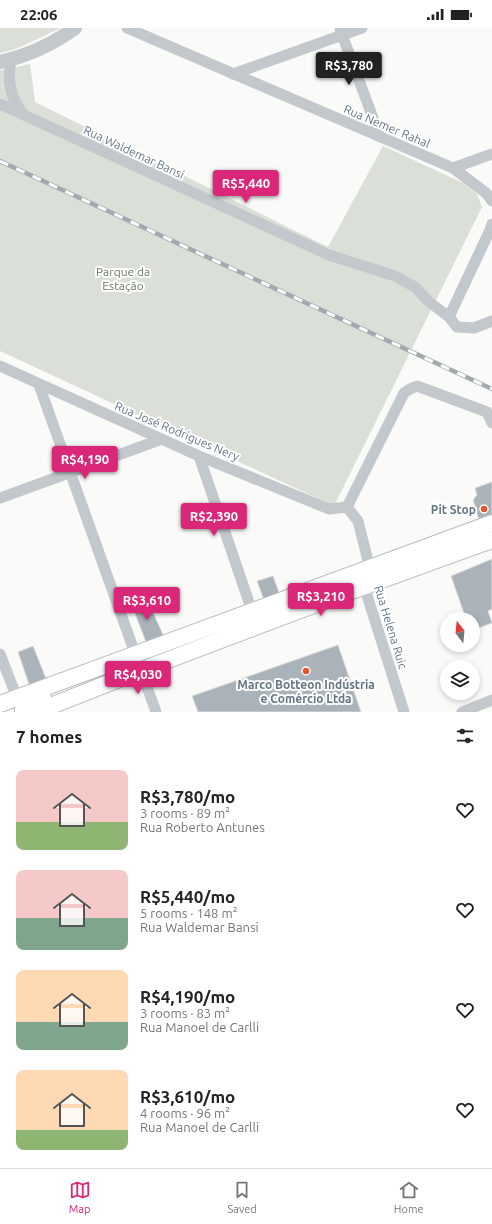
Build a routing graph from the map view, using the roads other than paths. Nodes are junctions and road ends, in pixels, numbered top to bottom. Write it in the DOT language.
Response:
graph roads {
  1 [pos="75,28"];
  2 [pos="130,28"];
  3 [pos="362,28"];
  4 [pos="341,32"];
  5 [pos="6,61"];
  6 [pos="233,74"];
  7 [pos="0,104"];
  8 [pos="25,116"];
  9 [pos="380,137"];
  10 [pos="492,154"];
  11 [pos="453,168"];
  12 [pos="492,201"];
  13 [pos="492,224"];
  14 [pos="449,317"];
  15 [pos="492,321"];
  16 [pos="0,366"];
  17 [pos="39,385"];
  18 [pos="492,423"];
  19 [pos="162,439"];
  20 [pos="199,456"];
  21 [pos="70,472"];
  22 [pos="0,498"];
  23 [pos="347,507"];
  24 [pos="491,528"];
  25 [pos="492,540"];
  26 [pos="370,569"];
  27 [pos="364,586"];
  28 [pos="252,611"];
  29 [pos="0,654"];
  30 [pos="135,654"];
  31 [pos="141,670"];
  32 [pos="492,700"];
  33 [pos="0,704"];
  34 [pos="20,705"];
  35 [pos="36,712"];
  36 [pos="156,712"];
  37 [pos="404,712"];
  38 [pos="462,712"];
  1 -- 5 [label="street"];
  2 -- 6 [label="street, Rua Nemer Rahal"];
  3 -- 4 [label="street"];
  4 -- 6 [label="street"];
  4 -- 9 [label="street"];
  5 -- 8 [label="street"];
  6 -- 9 [label="street, Rua Nemer Rahal"];
  7 -- 8 [label="street, Rua Waldemar Bansi"];
  8 -- 14 [label="street, Rua Waldemar Bansi"];
  9 -- 11 [label="street, Rua Nemer Rahal"];
  10 -- 11 [label="street"];
  11 -- 12 [label="street, Rua Nemer Rahal"];
  13 -- 14 [label="street"];
  14 -- 15 [label="street, Rua Waldemar Bansi"];
  16 -- 17 [label="street, Rua José Rodrigues Nery"];
  17 -- 19 [label="street, Rua José Rodrigues Nery"];
  17 -- 21 [label="street"];
  18 -- 23 [label="street"];
  19 -- 20 [label="street, Rua José Rodrigues Nery"];
  19 -- 21 [label="street"];
  20 -- 23 [label="street, Rua José Rodrigues Nery"];
  20 -- 28 [label="street"];
  21 -- 22 [label="street"];
  21 -- 30 [label="street"];
  23 -- 26 [label="street"];
  24 -- 26 [label="main road"];
  25 -- 27 [label="main road"];
  26 -- 27 [label="street, Rua Helena Ruic"];
  26 -- 28 [label="main road"];
  27 -- 31 [label="main road"];
  27 -- 37 [label="street, Rua Helena Ruic"];
  28 -- 30 [label="main road"];
  29 -- 34 [label="street"];
  30 -- 31 [label="street"];
  30 -- 34 [label="main road"];
  31 -- 35 [label="main road"];
  31 -- 36 [label="street"];
  32 -- 38 [label="street"];
  33 -- 34 [label="main road"];
}
